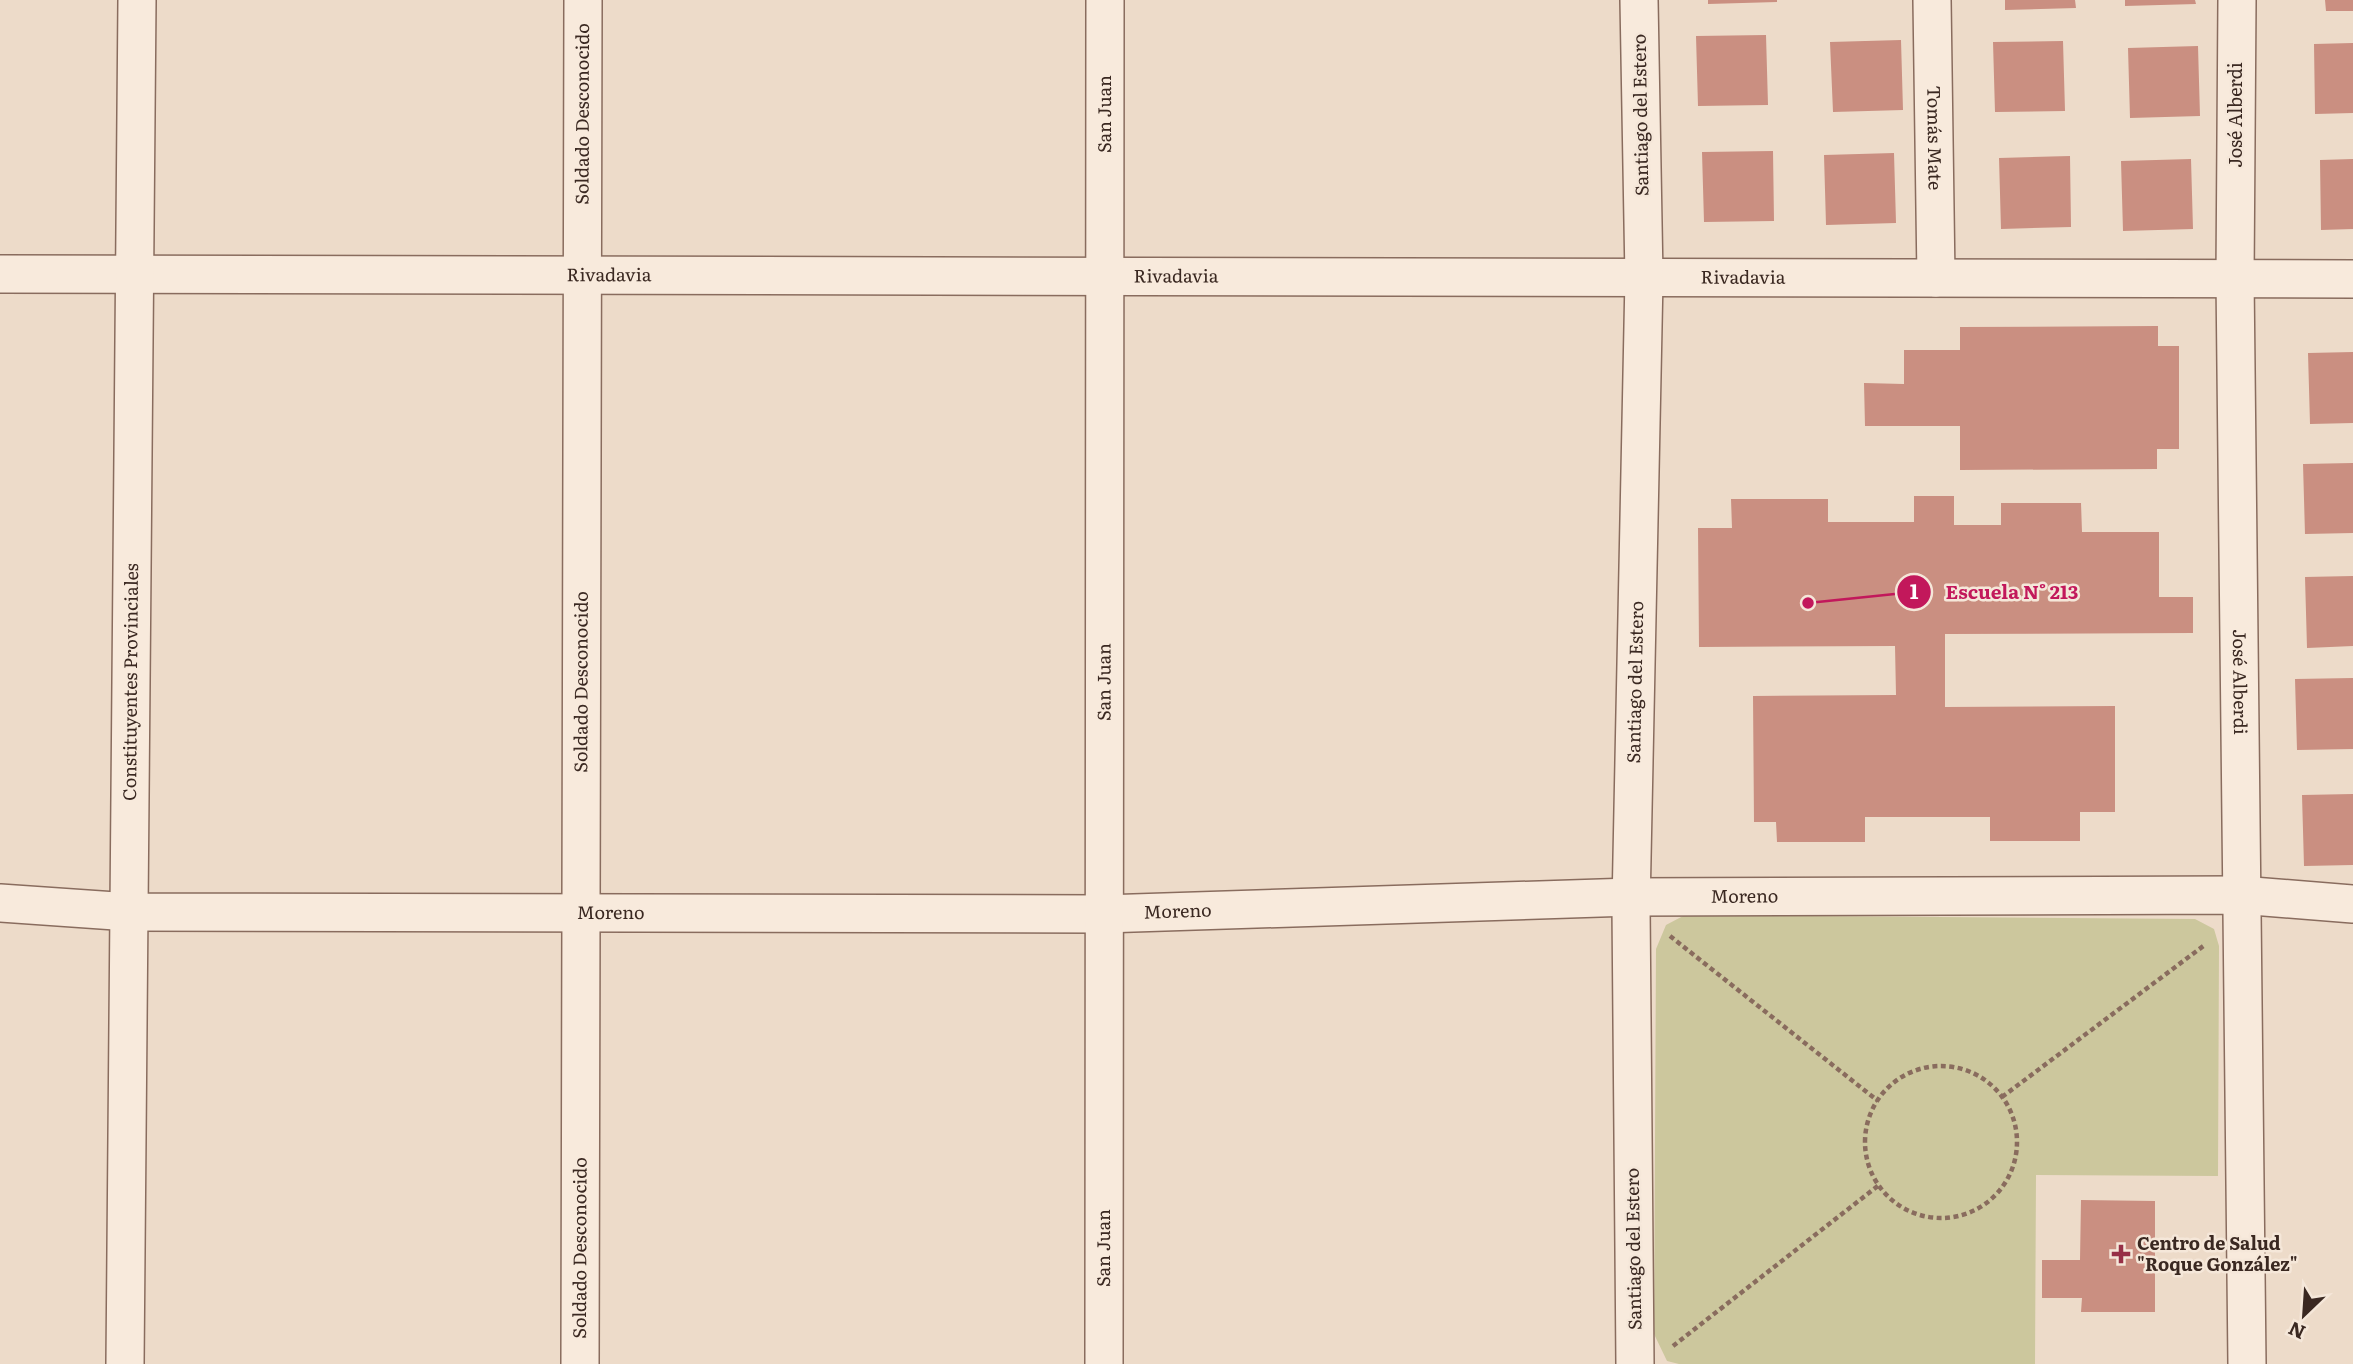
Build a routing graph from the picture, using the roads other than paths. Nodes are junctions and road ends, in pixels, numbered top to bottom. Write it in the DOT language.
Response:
graph roads {
  1 [pos="137,0"];
  2 [pos="583,0"];
  3 [pos="1105,0"];
  4 [pos="1639,0"];
  5 [pos="1932,0"];
  6 [pos="2236,0"];
  7 [pos="0,274"];
  8 [pos="135,274"];
  9 [pos="583,275"];
  10 [pos="1104,277"];
  11 [pos="1644,278"];
  12 [pos="1936,278"];
  13 [pos="2235,278"];
  14 [pos="2353,279"];
  15 [pos="1631,901"];
  16 [pos="0,904"];
  17 [pos="2353,904"];
  18 [pos="2240,906"];
  19 [pos="130,912"];
  20 [pos="581,913"];
  21 [pos="1103,914"];
  22 [pos="125,1364"];
  23 [pos="580,1364"];
  24 [pos="1104,1364"];
  25 [pos="1635,1364"];
  26 [pos="2247,1364"];
  1 -- 8 [label="street, Constituyentes Provinciales"];
  2 -- 9 [label="street, Soldado Desconocido"];
  3 -- 10 [label="street, San Juan"];
  4 -- 11 [label="street, Santiago del Estero"];
  5 -- 12 [label="street, Tomás Mate"];
  6 -- 13 [label="street, José Alberdi"];
  7 -- 8 [label="street, Rivadavia"];
  8 -- 9 [label="street, Rivadavia"];
  8 -- 19 [label="street, Constituyentes Provinciales"];
  9 -- 10 [label="street, Rivadavia"];
  9 -- 20 [label="street, Soldado Desconocido"];
  10 -- 11 [label="street, Rivadavia"];
  10 -- 21 [label="street, San Juan"];
  11 -- 12 [label="street, Rivadavia"];
  11 -- 15 [label="street, Santiago del Estero"];
  12 -- 13 [label="street, Rivadavia"];
  13 -- 14 [label="street, Rivadavia"];
  13 -- 18 [label="street, José Alberdi"];
  15 -- 18 [label="street, Moreno"];
  15 -- 21 [label="street, Moreno"];
  15 -- 25 [label="street, Santiago del Estero"];
  16 -- 19 [label="street, Moreno"];
  17 -- 18 [label="street, Moreno"];
  18 -- 26 [label="street, José Alberdi"];
  19 -- 20 [label="street, Moreno"];
  19 -- 22 [label="street, Constituyentes Provinciales"];
  20 -- 21 [label="street, Moreno"];
  20 -- 23 [label="street, Soldado Desconocido"];
  21 -- 24 [label="street, San Juan"];
}
